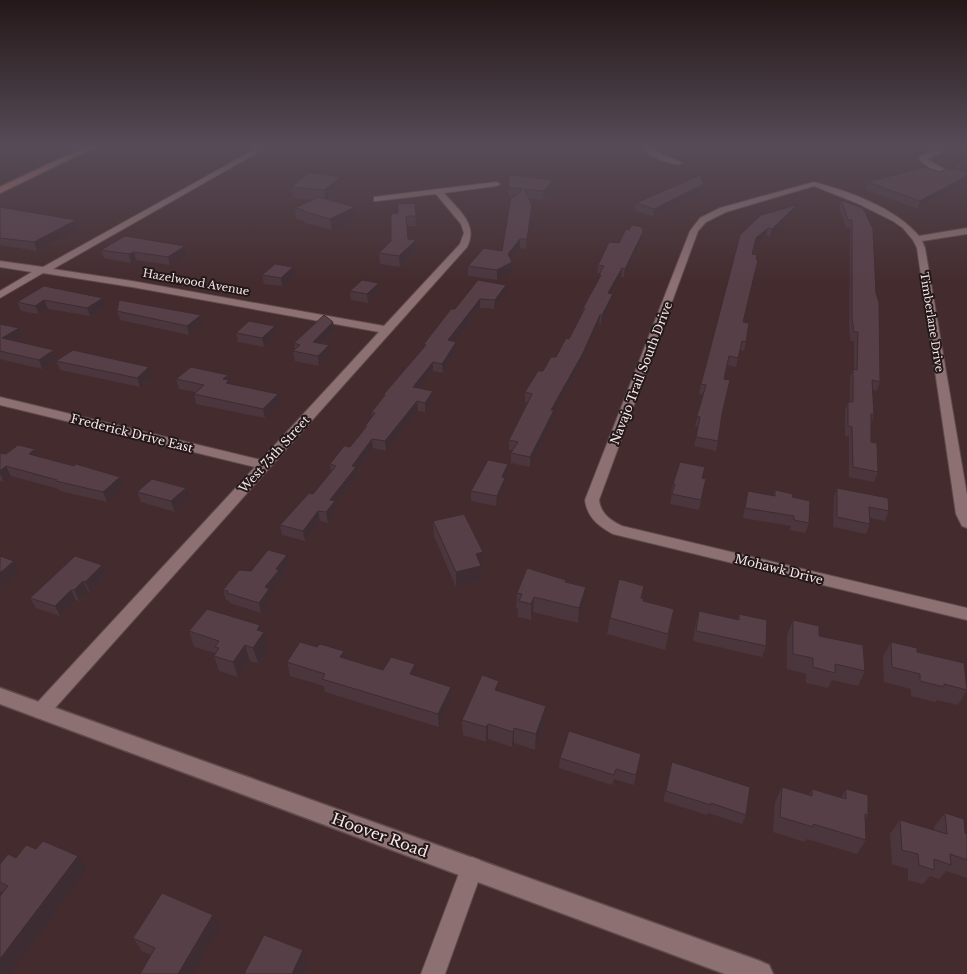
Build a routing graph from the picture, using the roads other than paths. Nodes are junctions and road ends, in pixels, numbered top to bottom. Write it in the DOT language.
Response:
graph roads {
  1 [pos="185,191"];
  2 [pos="435,191"];
  3 [pos="438,191"];
  4 [pos="788,191"];
  5 [pos="833,191"];
  6 [pos="377,199"];
  7 [pos="967,231"];
  8 [pos="917,239"];
  9 [pos="0,264"];
  10 [pos="44,270"];
  11 [pos="0,296"];
  12 [pos="387,330"];
  13 [pos="0,401"];
  14 [pos="264,465"];
  15 [pos="596,514"];
  16 [pos="967,523"];
  17 [pos="967,614"];
  18 [pos="0,696"];
  19 [pos="41,711"];
  20 [pos="472,868"];
  21 [pos="433,974"];
  22 [pos="760,974"];
  1 -- 10 [label="street"];
  2 -- 6 [label="street"];
  3 -- 12 [label="street, West 75th Street"];
  4 -- 15 [label="street, Navajo Trail South Drive"];
  5 -- 8 [label="street, Navajo Trail South Drive"];
  7 -- 8 [label="street"];
  8 -- 16 [label="street, Timberlane Drive"];
  9 -- 10 [label="street, Hazelwood Avenue"];
  10 -- 11 [label="street"];
  10 -- 12 [label="street, Hazelwood Avenue"];
  12 -- 14 [label="street, West 75th Street"];
  13 -- 14 [label="street, Frederick Drive East"];
  14 -- 19 [label="street, West 75th Street"];
  15 -- 17 [label="street, Mohawk Drive"];
  18 -- 19 [label="street, Hoover Road"];
  19 -- 20 [label="street, Hoover Road"];
  20 -- 21 [label="street"];
  20 -- 22 [label="street, Hoover Road"];
}
